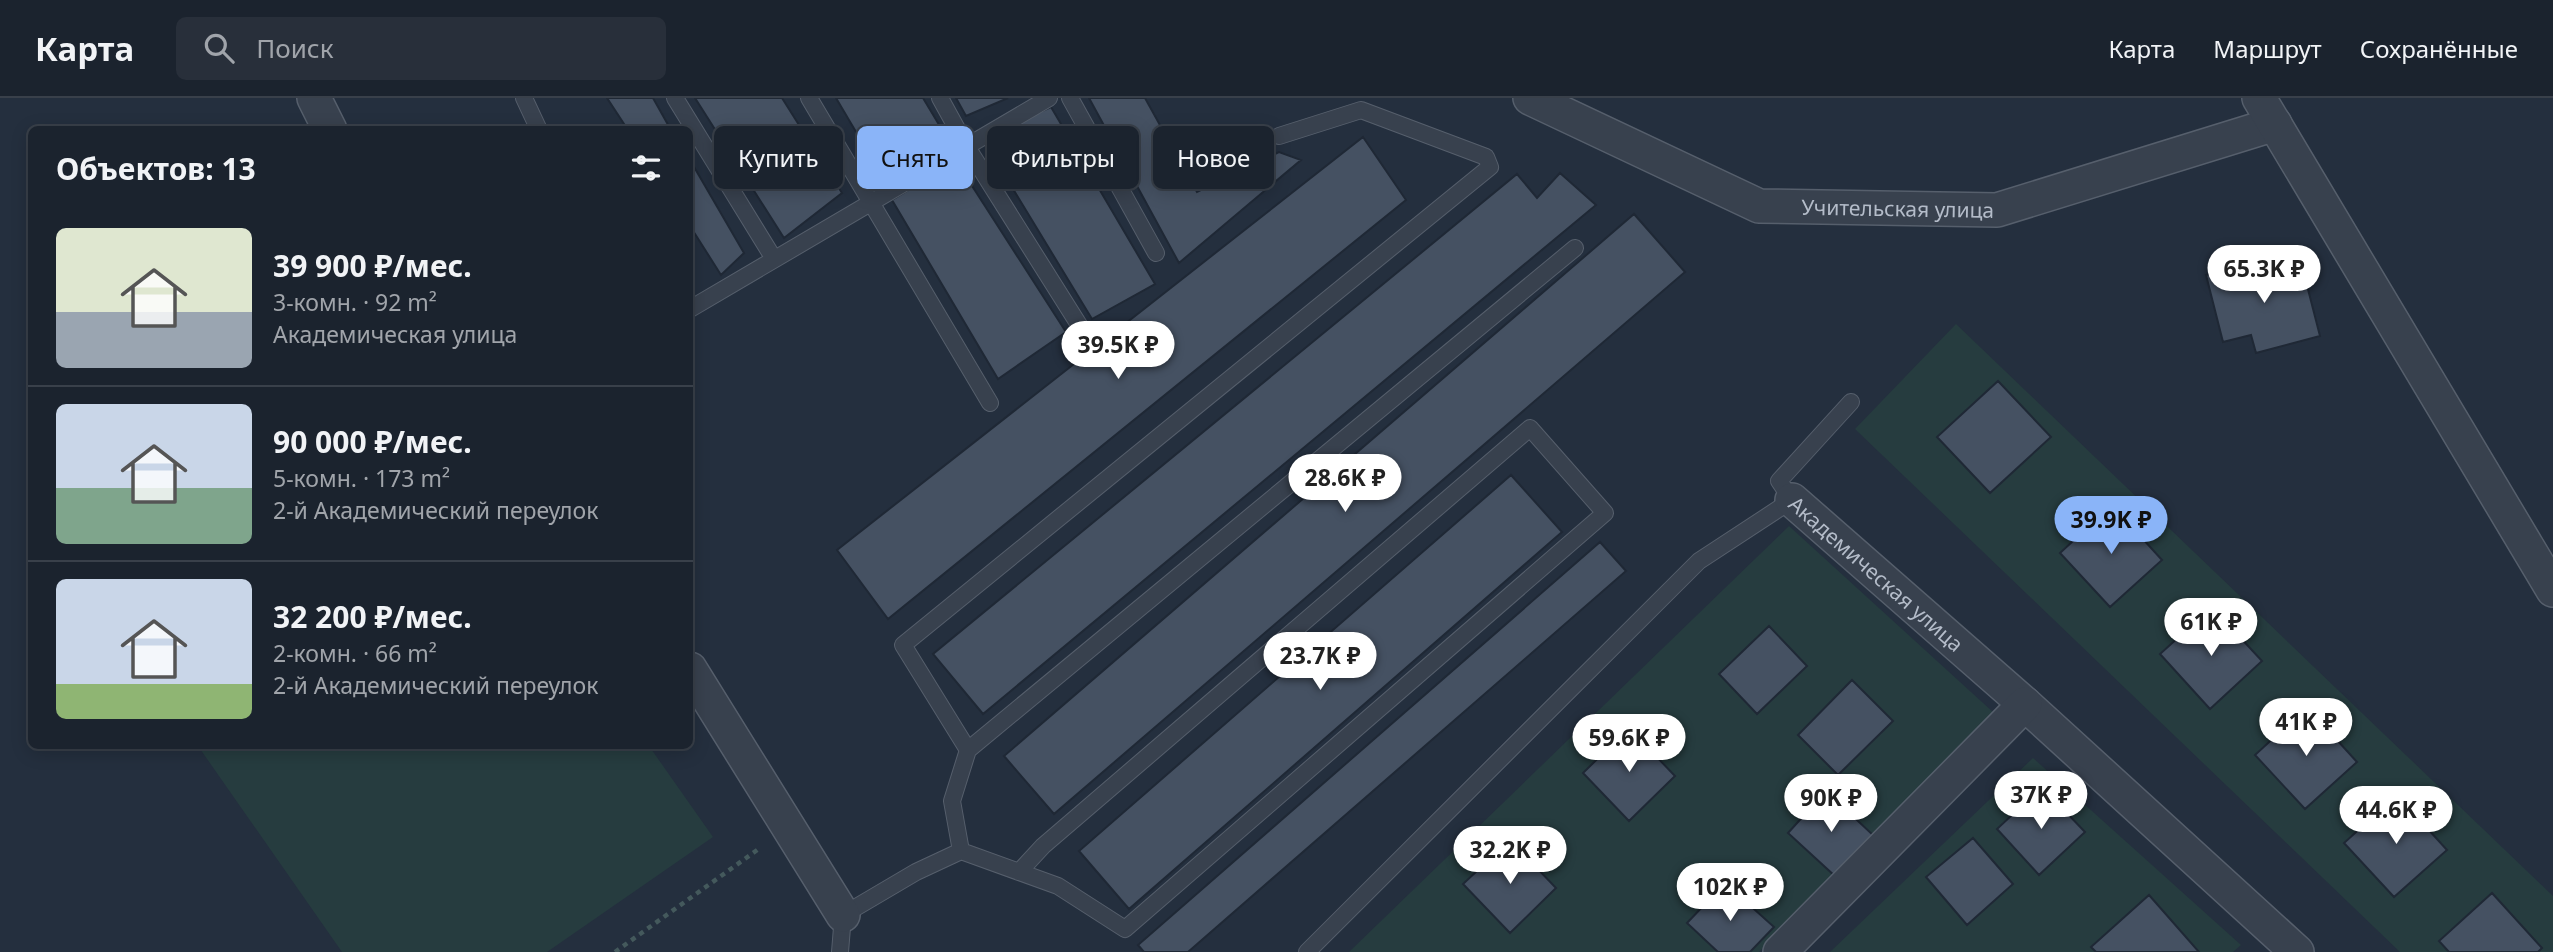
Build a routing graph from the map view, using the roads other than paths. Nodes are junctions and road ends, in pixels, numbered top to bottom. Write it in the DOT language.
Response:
graph roads {
  1 [pos="314,98"];
  2 [pos="524,98"];
  3 [pos="675,98"];
  4 [pos="809,98"];
  5 [pos="940,98"];
  6 [pos="1049,98"];
  7 [pos="1070,98"];
  8 [pos="1531,98"];
  9 [pos="2267,111"];
  10 [pos="328,126"];
  11 [pos="537,126"];
  12 [pos="692,126"];
  13 [pos="955,126"];
  14 [pos="693,127"];
  15 [pos="1279,136"];
  16 [pos="973,143"];
  17 [pos="973,157"];
  18 [pos="896,189"];
  19 [pos="870,204"];
  20 [pos="1575,248"];
  21 [pos="1156,253"];
  22 [pos="774,260"];
  23 [pos="693,307"];
  24 [pos="1086,336"];
  25 [pos="1851,402"];
  26 [pos="990,403"];
  27 [pos="1792,500"];
  28 [pos="2553,590"];
  29 [pos="693,674"];
  30 [pos="2025,704"];
  31 [pos="968,750"];
  32 [pos="961,851"];
  33 [pos="1019,872"];
  34 [pos="843,915"];
  35 [pos="2295,951"];
  36 [pos="840,952"];
  37 [pos="1307,952"];
  38 [pos="1780,952"];
  1 -- 10 [label="street"];
  2 -- 11 [label="lane"];
  3 -- 12 [label="lane"];
  4 -- 19 [label="lane"];
  5 -- 13 [label="lane"];
  6 -- 16 [label="lane"];
  7 -- 21 [label="lane"];
  8 -- 9 [label="street, Учительская улица"];
  9 -- 28 [label="street"];
  14 -- 22 [label="lane"];
  15 -- 31 [label="lane"];
  17 -- 24 [label="lane"];
  18 -- 19 [label="lane"];
  19 -- 22 [label="lane"];
  19 -- 26 [label="lane"];
  20 -- 31 [label="lane"];
  22 -- 23 [label="lane"];
  25 -- 27 [label="lane"];
  27 -- 30 [label="street, Академическая улица"];
  27 -- 37 [label="lane, Академическая улица"];
  29 -- 34 [label="street"];
  30 -- 35 [label="street, Академическая улица"];
  30 -- 38 [label="street"];
  31 -- 32 [label="lane"];
  32 -- 33 [label="lane"];
  32 -- 34 [label="lane"];
  33 -- 33 [label="lane"];
  34 -- 36 [label="lane"];
}
